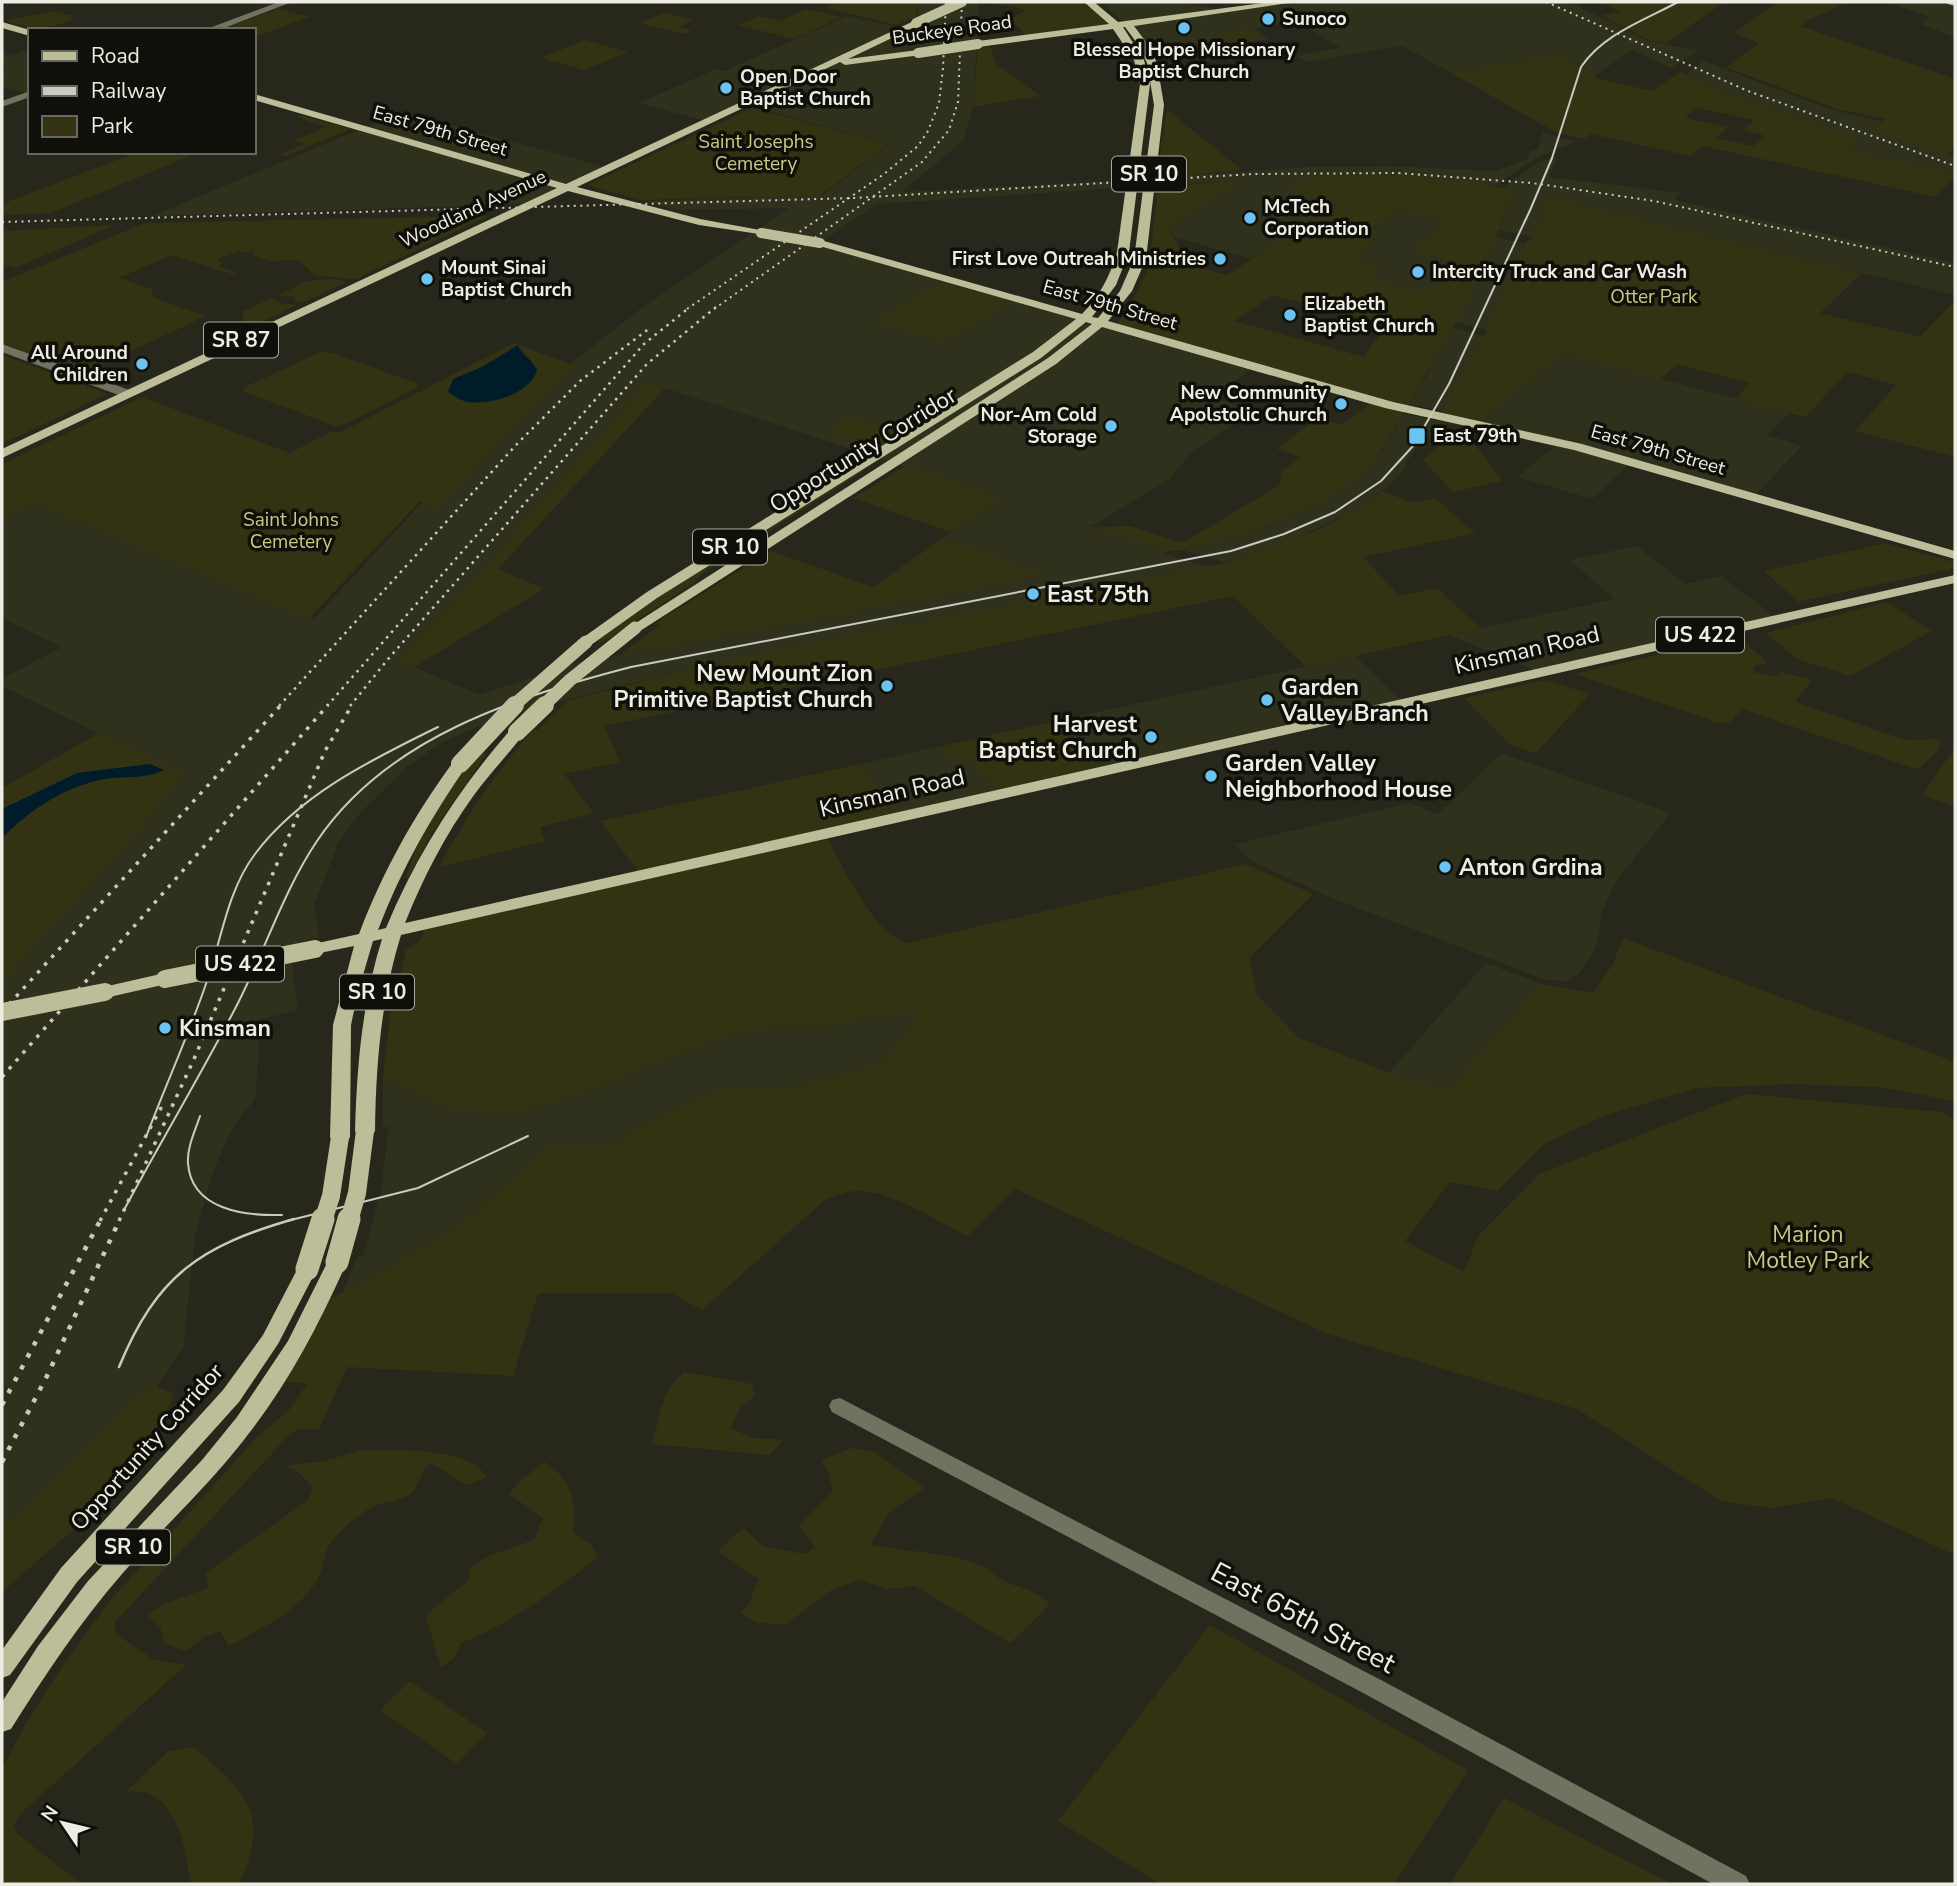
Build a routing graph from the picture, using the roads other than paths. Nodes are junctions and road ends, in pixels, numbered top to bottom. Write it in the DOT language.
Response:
graph roads {
  1 [pos="287,2"];
  2 [pos="962,2"];
  3 [pos="1088,2"];
  4 [pos="1101,2"];
  5 [pos="1290,2"];
  6 [pos="2,25"];
  7 [pos="1121,25"];
  8 [pos="215,28"];
  9 [pos="28,32"];
  10 [pos="827,65"];
  11 [pos="28,95"];
  12 [pos="256,98"];
  13 [pos="2,104"];
  14 [pos="565,187"];
  15 [pos="1086,318"];
  16 [pos="1101,322"];
  17 [pos="2,348"];
  18 [pos="128,394"];
  19 [pos="2,454"];
  20 [pos="1955,555"];
  21 [pos="1955,579"];
  22 [pos="395,933"];
  23 [pos="366,939"];
  24 [pos="2,1012"];
  25 [pos="840,1406"];
  26 [pos="2,1668"];
  27 [pos="2,1722"];
  28 [pos="1737,1884"];
  1 -- 8 [label="street"];
  2 -- 10 [label="main road, Woodland Avenue, bridge"];
  3 -- 7 [label="main road, Opportunity Corridor / SR 10"];
  4 -- 7 [label="main road, Opportunity Corridor / SR 10"];
  5 -- 7 [label="main road, Buckeye Road / SR 87"];
  6 -- 9 [label="main road"];
  7 -- 10 [label="main road, Buckeye Road / SR 87, bridge"];
  7 -- 15 [label="main road, Opportunity Corridor / SR 10"];
  7 -- 16 [label="main road, Opportunity Corridor / SR 10"];
  10 -- 14 [label="main road, Woodland Avenue / SR 87"];
  11 -- 13 [label="street"];
  12 -- 14 [label="main road, East 79th Street"];
  14 -- 15 [label="main road, East 79th Street, bridge"];
  14 -- 18 [label="main road, Woodland Avenue / SR 87"];
  15 -- 16 [label="main road, East 79th Street"];
  15 -- 23 [label="main road, Opportunity Corridor / SR 10, bridge"];
  16 -- 20 [label="main road, East 79th Street"];
  16 -- 22 [label="main road, Opportunity Corridor / SR 10, bridge"];
  17 -- 18 [label="street"];
  18 -- 19 [label="main road, Woodland Avenue / SR 87"];
  21 -- 22 [label="main road, Kinsman Road / US 422"];
  22 -- 23 [label="main road, Kinsman Road / US 422"];
  22 -- 27 [label="main road, Opportunity Corridor / SR 10, bridge"];
  23 -- 24 [label="main road, Kinsman Road / US 422, bridge"];
  23 -- 26 [label="main road, Opportunity Corridor / SR 10, bridge"];
  25 -- 28 [label="street, East 65th Street"];
}
